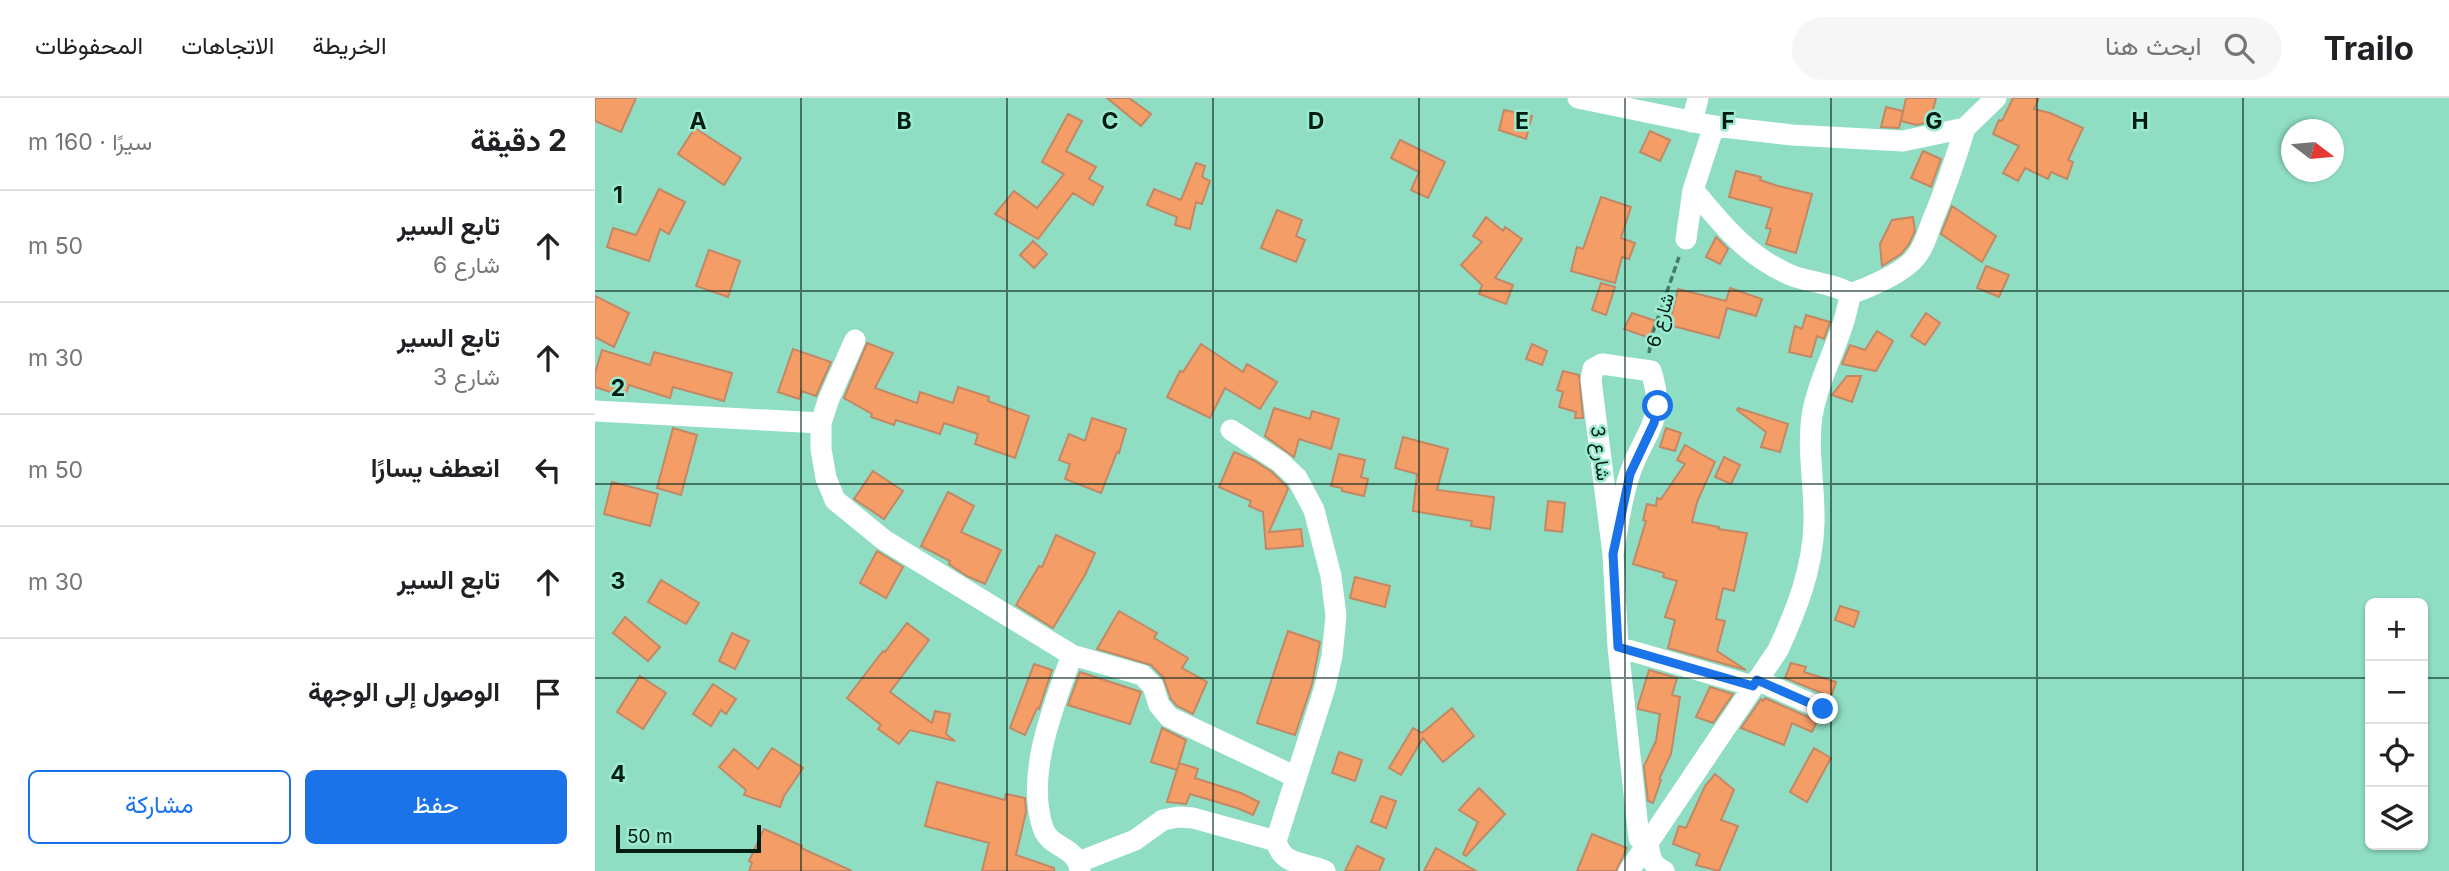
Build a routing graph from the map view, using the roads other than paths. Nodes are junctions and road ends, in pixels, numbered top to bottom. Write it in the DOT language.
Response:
graph roads {
  1 [pos="1578,98"];
  2 [pos="1698,98"];
  3 [pos="1996,98"];
  4 [pos="1692,122"];
  5 [pos="1714,126"];
  6 [pos="1965,128"];
  7 [pos="1693,190"];
  8 [pos="1686,239"];
  9 [pos="1850,294"];
  10 [pos="855,341"];
  11 [pos="1651,371"];
  12 [pos="595,411"];
  13 [pos="821,423"];
  14 [pos="1231,430"];
  15 [pos="1613,554"];
  16 [pos="1618,647"];
  17 [pos="1073,654"];
  18 [pos="1755,683"];
  19 [pos="1823,709"];
  20 [pos="1296,777"];
  21 [pos="1276,841"];
  22 [pos="1648,844"];
  23 [pos="1080,867"];
  24 [pos="1325,871"];
  25 [pos="1629,871"];
  26 [pos="1664,871"];
  1 -- 4 [label="street"];
  2 -- 4 [label="street"];
  3 -- 6 [label="street"];
  4 -- 5 [label="street"];
  5 -- 6 [label="street"];
  5 -- 7 [label="street"];
  6 -- 9 [label="street"];
  7 -- 8 [label="street"];
  7 -- 9 [label="street"];
  9 -- 18 [label="street"];
  10 -- 13 [label="street"];
  11 -- 15 [label="street, شارع 6"];
  11 -- 15 [label="street, شارع 3"];
  12 -- 13 [label="street"];
  13 -- 17 [label="street"];
  14 -- 20 [label="street"];
  15 -- 16 [label="street, شارع 3"];
  16 -- 18 [label="street"];
  16 -- 22 [label="street, شارع 3"];
  17 -- 20 [label="street"];
  17 -- 23 [label="street"];
  18 -- 19 [label="street"];
  18 -- 22 [label="street"];
  20 -- 21 [label="street"];
  21 -- 23 [label="street"];
  21 -- 24 [label="street"];
  22 -- 25 [label="street"];
  22 -- 26 [label="street"];
}
